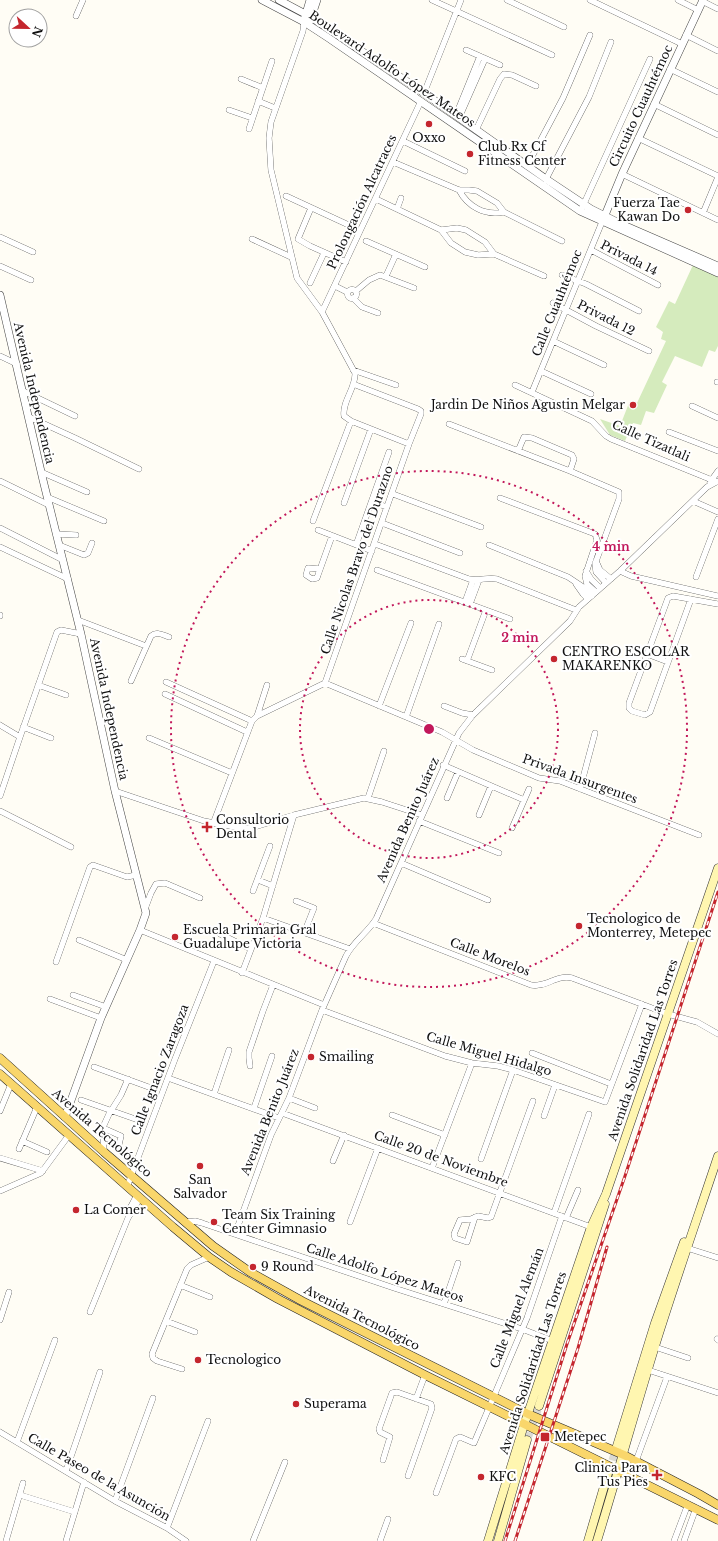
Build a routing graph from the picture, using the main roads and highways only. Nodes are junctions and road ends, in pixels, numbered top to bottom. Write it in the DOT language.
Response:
graph roads {
  1 [pos="718,868"];
  2 [pos="0,1058"];
  3 [pos="0,1074"];
  4 [pos="718,1156"];
  5 [pos="606,1194"];
  6 [pos="699,1209"];
  7 [pos="538,1406"];
  8 [pos="528,1414"];
  9 [pos="524,1425"];
  10 [pos="528,1440"];
  11 [pos="616,1449"];
  12 [pos="624,1455"];
  13 [pos="639,1463"];
  14 [pos="618,1470"];
  15 [pos="608,1473"];
  16 [pos="634,1478"];
  17 [pos="718,1505"];
  18 [pos="718,1520"];
  19 [pos="488,1541"];
  20 [pos="498,1541"];
  21 [pos="588,1541"];
  22 [pos="597,1541"];
  1 -- 5 [label="main road, Avenida Solidaridad Las Torres"];
  2 -- 8 [label="main road, Avenida Tecnológico"];
  3 -- 9 [label="main road, Avenida Tecnológico"];
  4 -- 6 [label="main road"];
  5 -- 7 [label="main road, Avenida Solidaridad Las Torres"];
  5 -- 8 [label="main road, Avenida Solidaridad Las Torres"];
  6 -- 11 [label="main road"];
  6 -- 12 [label="main road"];
  8 -- 9 [label="main road, Avenida Solidaridad Las Torres"];
  8 -- 12 [label="main road, Avenida Tecnológico"];
  9 -- 14 [label="main road, Avenida Tecnológico"];
  9 -- 19 [label="main road, Avenida Solidaridad Las Torres"];
  10 -- 20 [label="main road, Avenida Solidaridad Las Torres"];
  12 -- 13 [label="main road, Avenida Tecnológico"];
  12 -- 14 [label="main road"];
  13 -- 16 [label="main road"];
  13 -- 17 [label="main road, Avenida Tecnológico"];
  14 -- 16 [label="main road, Avenida Tecnológico"];
  14 -- 22 [label="main road"];
  15 -- 21 [label="main road"];
  16 -- 18 [label="main road, Avenida Tecnológico"];
}
